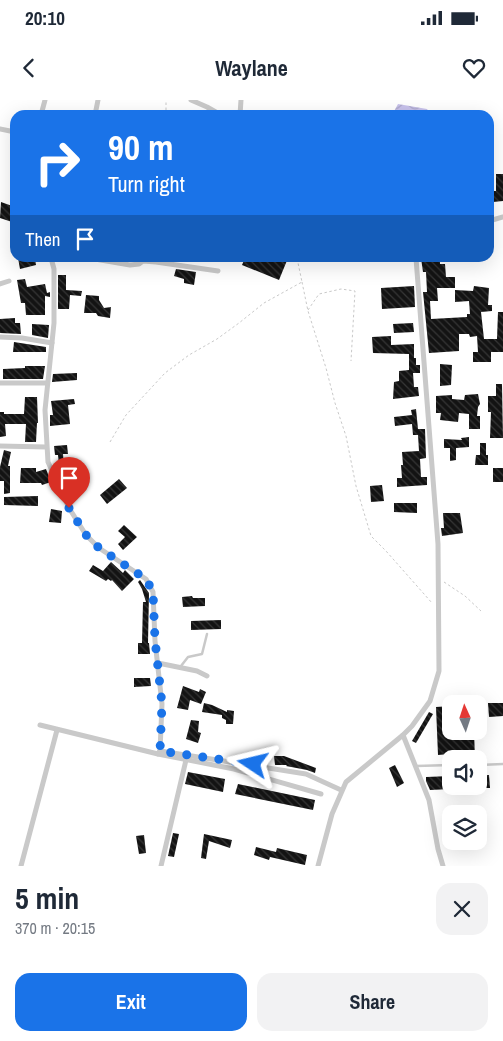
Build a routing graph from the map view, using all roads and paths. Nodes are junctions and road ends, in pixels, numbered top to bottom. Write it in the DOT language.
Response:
graph roads {
  1 [pos="191,100"];
  2 [pos="213,110"];
  3 [pos="52,262"];
  4 [pos="112,262"];
  5 [pos="142,262"];
  6 [pos="156,262"];
  7 [pos="298,262"];
  8 [pos="416,262"];
  9 [pos="218,271"];
  10 [pos="9,281"];
  11 [pos="302,282"];
  12 [pos="0,284"];
  13 [pos="308,311"];
  14 [pos="0,338"];
  15 [pos="52,343"];
  16 [pos="351,361"];
  17 [pos="47,383"];
  18 [pos="0,384"];
  19 [pos="110,442"];
  20 [pos="0,446"];
  21 [pos="46,447"];
  22 [pos="437,577"];
  23 [pos="438,610"];
  24 [pos="481,611"];
  25 [pos="207,634"];
  26 [pos="158,663"];
  27 [pos="180,668"];
  28 [pos="207,676"];
  29 [pos="40,724"];
  30 [pos="57,730"];
  31 [pos="403,735"];
  32 [pos="159,752"];
  33 [pos="186,760"];
  34 [pos="503,764"];
  35 [pos="442,765"];
  36 [pos="487,765"];
  37 [pos="416,766"];
  38 [pos="341,790"];
  39 [pos="321,794"];
  40 [pos="21,866"];
  41 [pos="161,866"];
  42 [pos="318,866"];
  43 [pos="443,866"];
  1 -- 2 [label="street"];
  3 -- 15 [label="street"];
  4 -- 5 [label="street"];
  6 -- 9 [label="street"];
  7 -- 11 [label="path"];
  8 -- 22 [label="street"];
  10 -- 12 [label="street"];
  11 -- 13 [label="path"];
  11 -- 19 [label="path"];
  13 -- 16 [label="path"];
  13 -- 23 [label="path"];
  14 -- 15 [label="street"];
  15 -- 17 [label="street"];
  17 -- 18 [label="street"];
  17 -- 21 [label="street"];
  20 -- 21 [label="street"];
  21 -- 26 [label="street"];
  22 -- 23 [label="street"];
  22 -- 24 [label="path"];
  23 -- 31 [label="street"];
  25 -- 27 [label="lane"];
  26 -- 27 [label="street"];
  26 -- 32 [label="street"];
  27 -- 28 [label="street"];
  29 -- 30 [label="street"];
  30 -- 32 [label="street"];
  30 -- 40 [label="street"];
  31 -- 37 [label="street"];
  31 -- 38 [label="street"];
  32 -- 33 [label="street"];
  32 -- 38 [label="street"];
  33 -- 39 [label="street"];
  33 -- 41 [label="street"];
  34 -- 36 [label="lane"];
  35 -- 37 [label="lane"];
  37 -- 43 [label="street"];
  38 -- 42 [label="street"];
}
